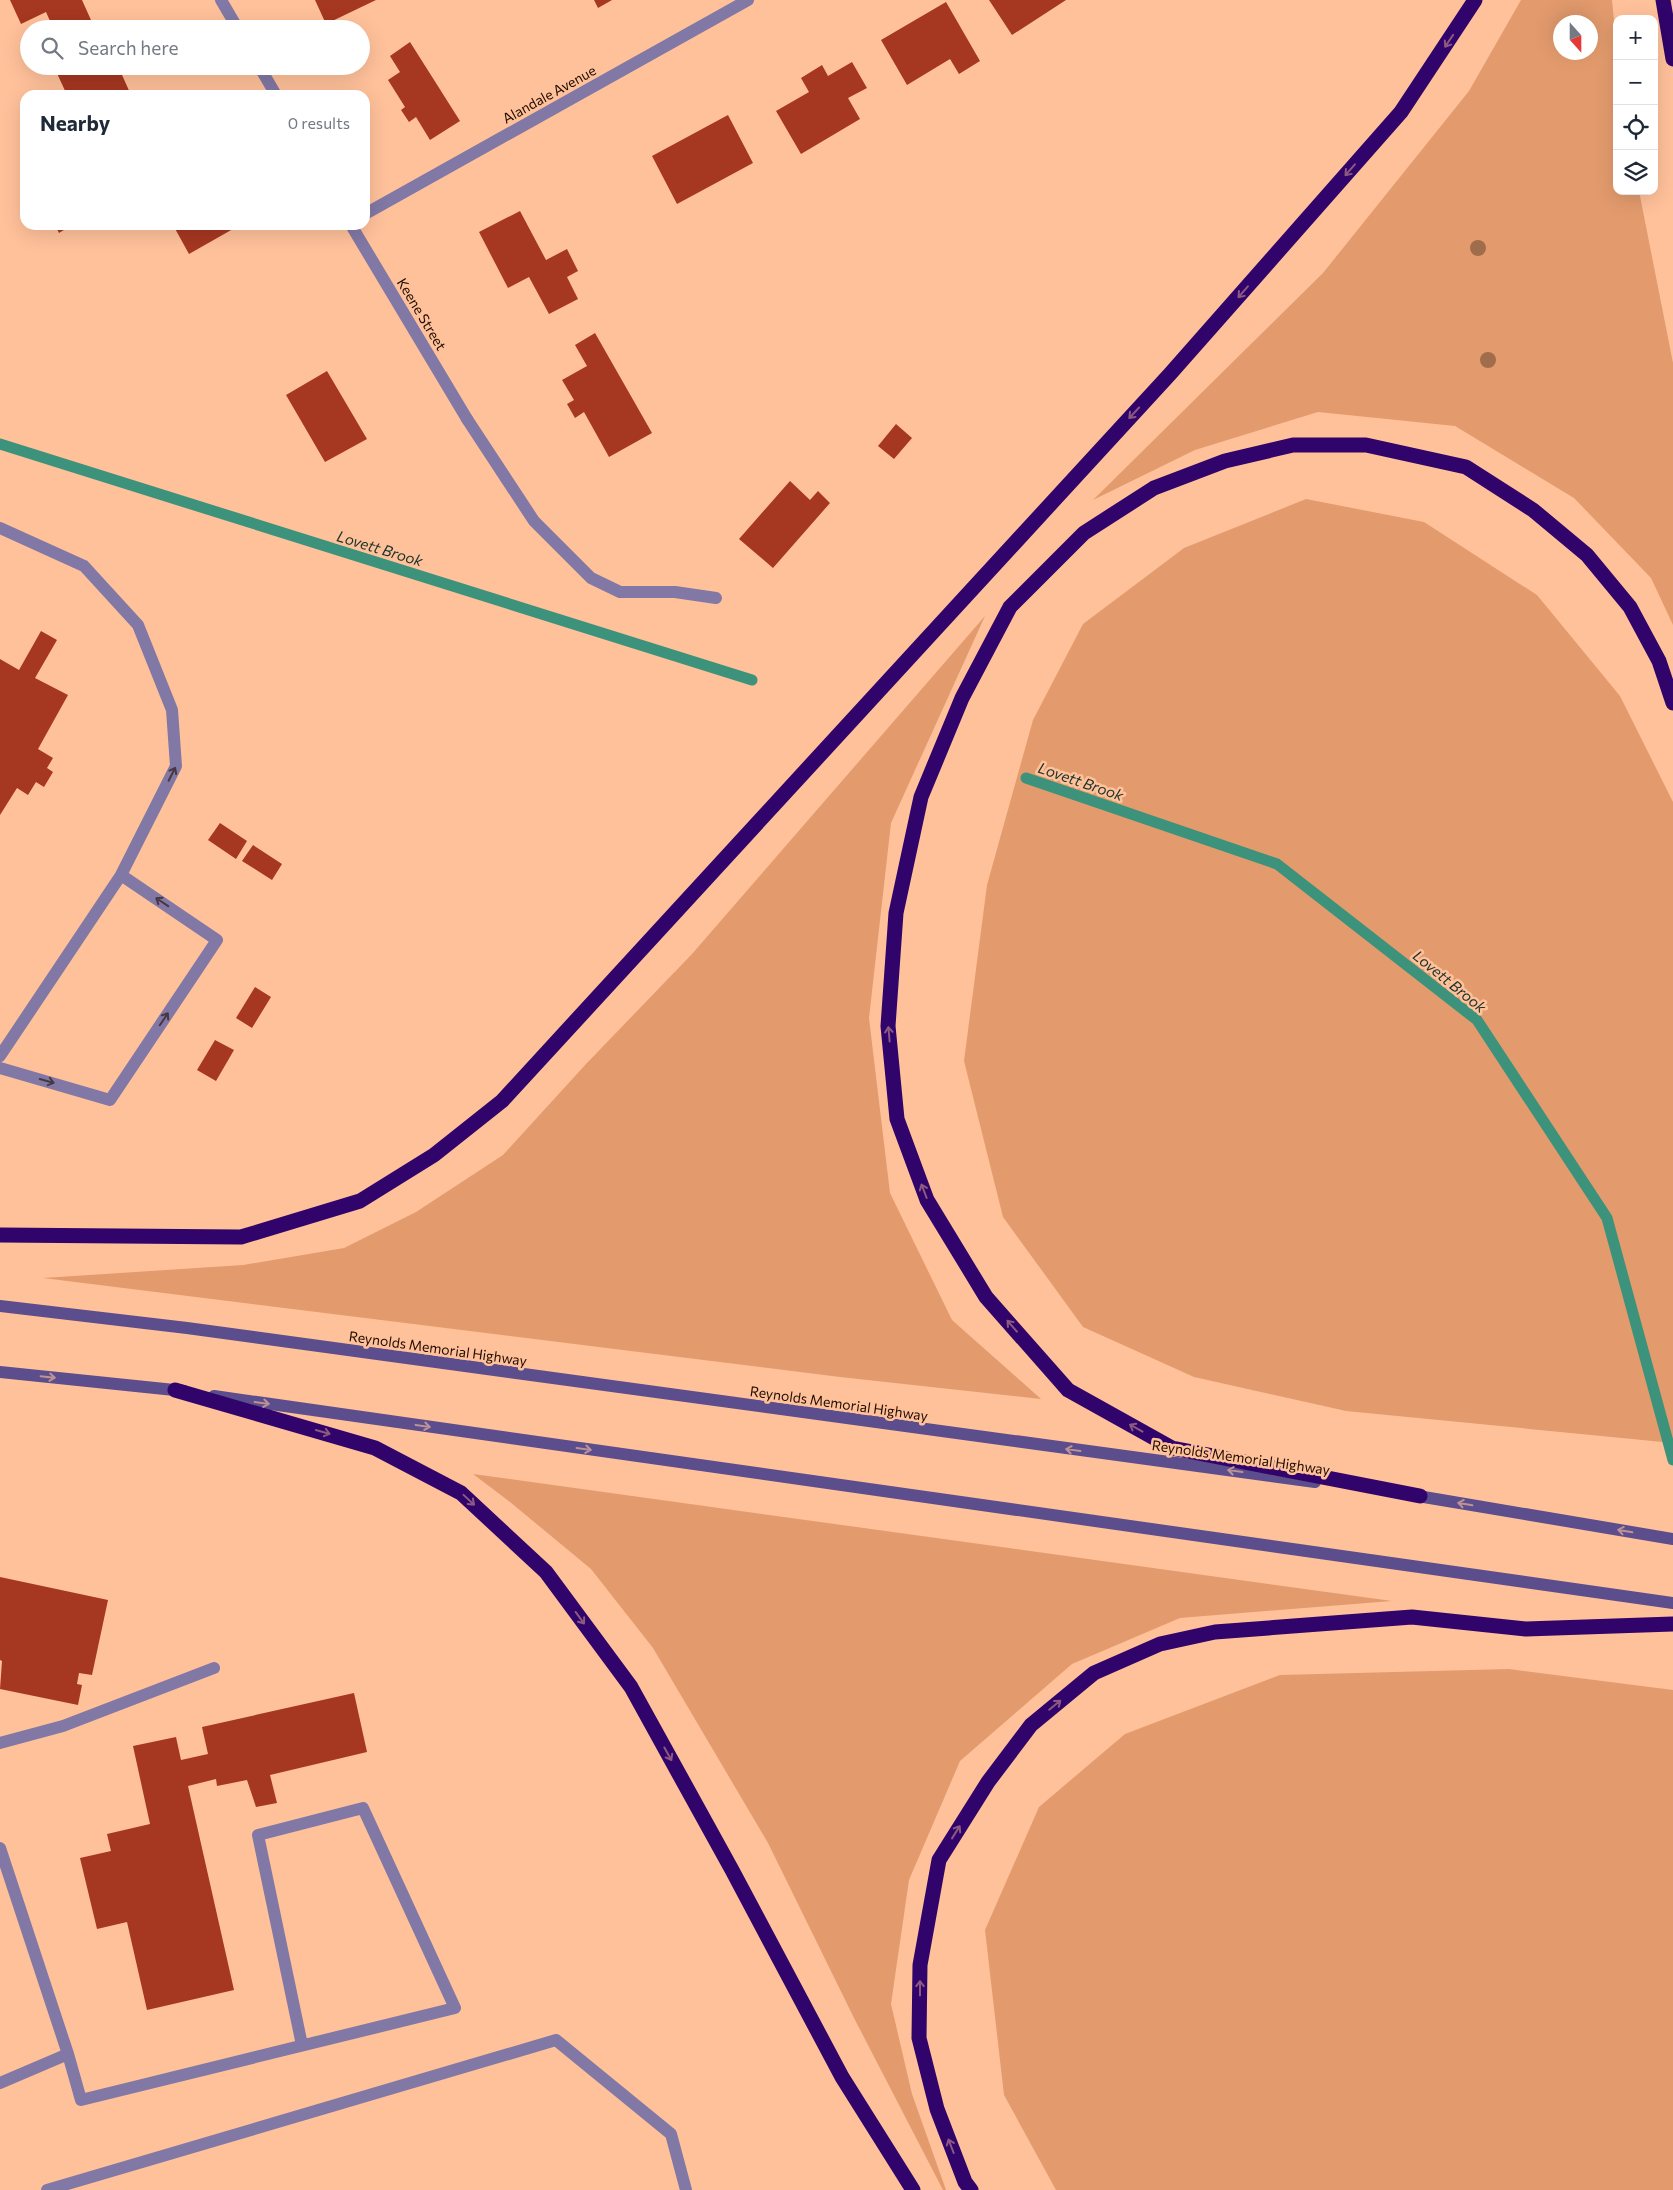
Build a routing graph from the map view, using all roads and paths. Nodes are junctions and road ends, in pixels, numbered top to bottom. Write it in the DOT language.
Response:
graph roads {
  1 [pos="221,0"];
  2 [pos="748,0"];
  3 [pos="1475,0"];
  4 [pos="1663,0"];
  5 [pos="233,20"];
  6 [pos="1673,59"];
  7 [pos="264,75"];
  8 [pos="273,90"];
  9 [pos="370,211"];
  10 [pos="354,230"];
  11 [pos="0,528"];
  12 [pos="716,598"];
  13 [pos="1673,703"];
  14 [pos="121,875"];
  15 [pos="0,1056"];
  16 [pos="0,1068"];
  17 [pos="0,1235"];
  18 [pos="0,1306"];
  19 [pos="0,1372"];
  20 [pos="175,1390"];
  21 [pos="1420,1496"];
  22 [pos="1673,1539"];
  23 [pos="1673,1603"];
  24 [pos="1673,1624"];
  25 [pos="214,1668"];
  26 [pos="0,1743"];
  27 [pos="0,1848"];
  28 [pos="302,2045"];
  29 [pos="68,2054"];
  30 [pos="0,2083"];
  31 [pos="47,2190"];
  32 [pos="686,2190"];
  33 [pos="913,2190"];
  34 [pos="971,2190"];
  1 -- 5 [label="street"];
  2 -- 9 [label="street, Alandale Avenue"];
  3 -- 17 [label="highway, one-way"];
  4 -- 6 [label="highway"];
  7 -- 8 [label="street"];
  10 -- 12 [label="street, Keene Street"];
  14 -- 11 [label="street, one-way"];
  21 -- 13 [label="highway, one-way"];
  14 -- 15 [label="street"];
  16 -- 14 [label="street, one-way"];
  21 -- 18 [label="main road, Reynolds Memorial Highway, one-way"];
  19 -- 20 [label="main road, one-way"];
  20 -- 23 [label="main road, one-way"];
  20 -- 33 [label="highway, one-way"];
  22 -- 21 [label="main road, Reynolds Memorial Highway, one-way"];
  34 -- 24 [label="highway, one-way"];
  25 -- 26 [label="street"];
  27 -- 29 [label="street"];
  28 -- 28 [label="street"];
  28 -- 29 [label="street"];
  29 -- 30 [label="street"];
  31 -- 32 [label="street"];
}
